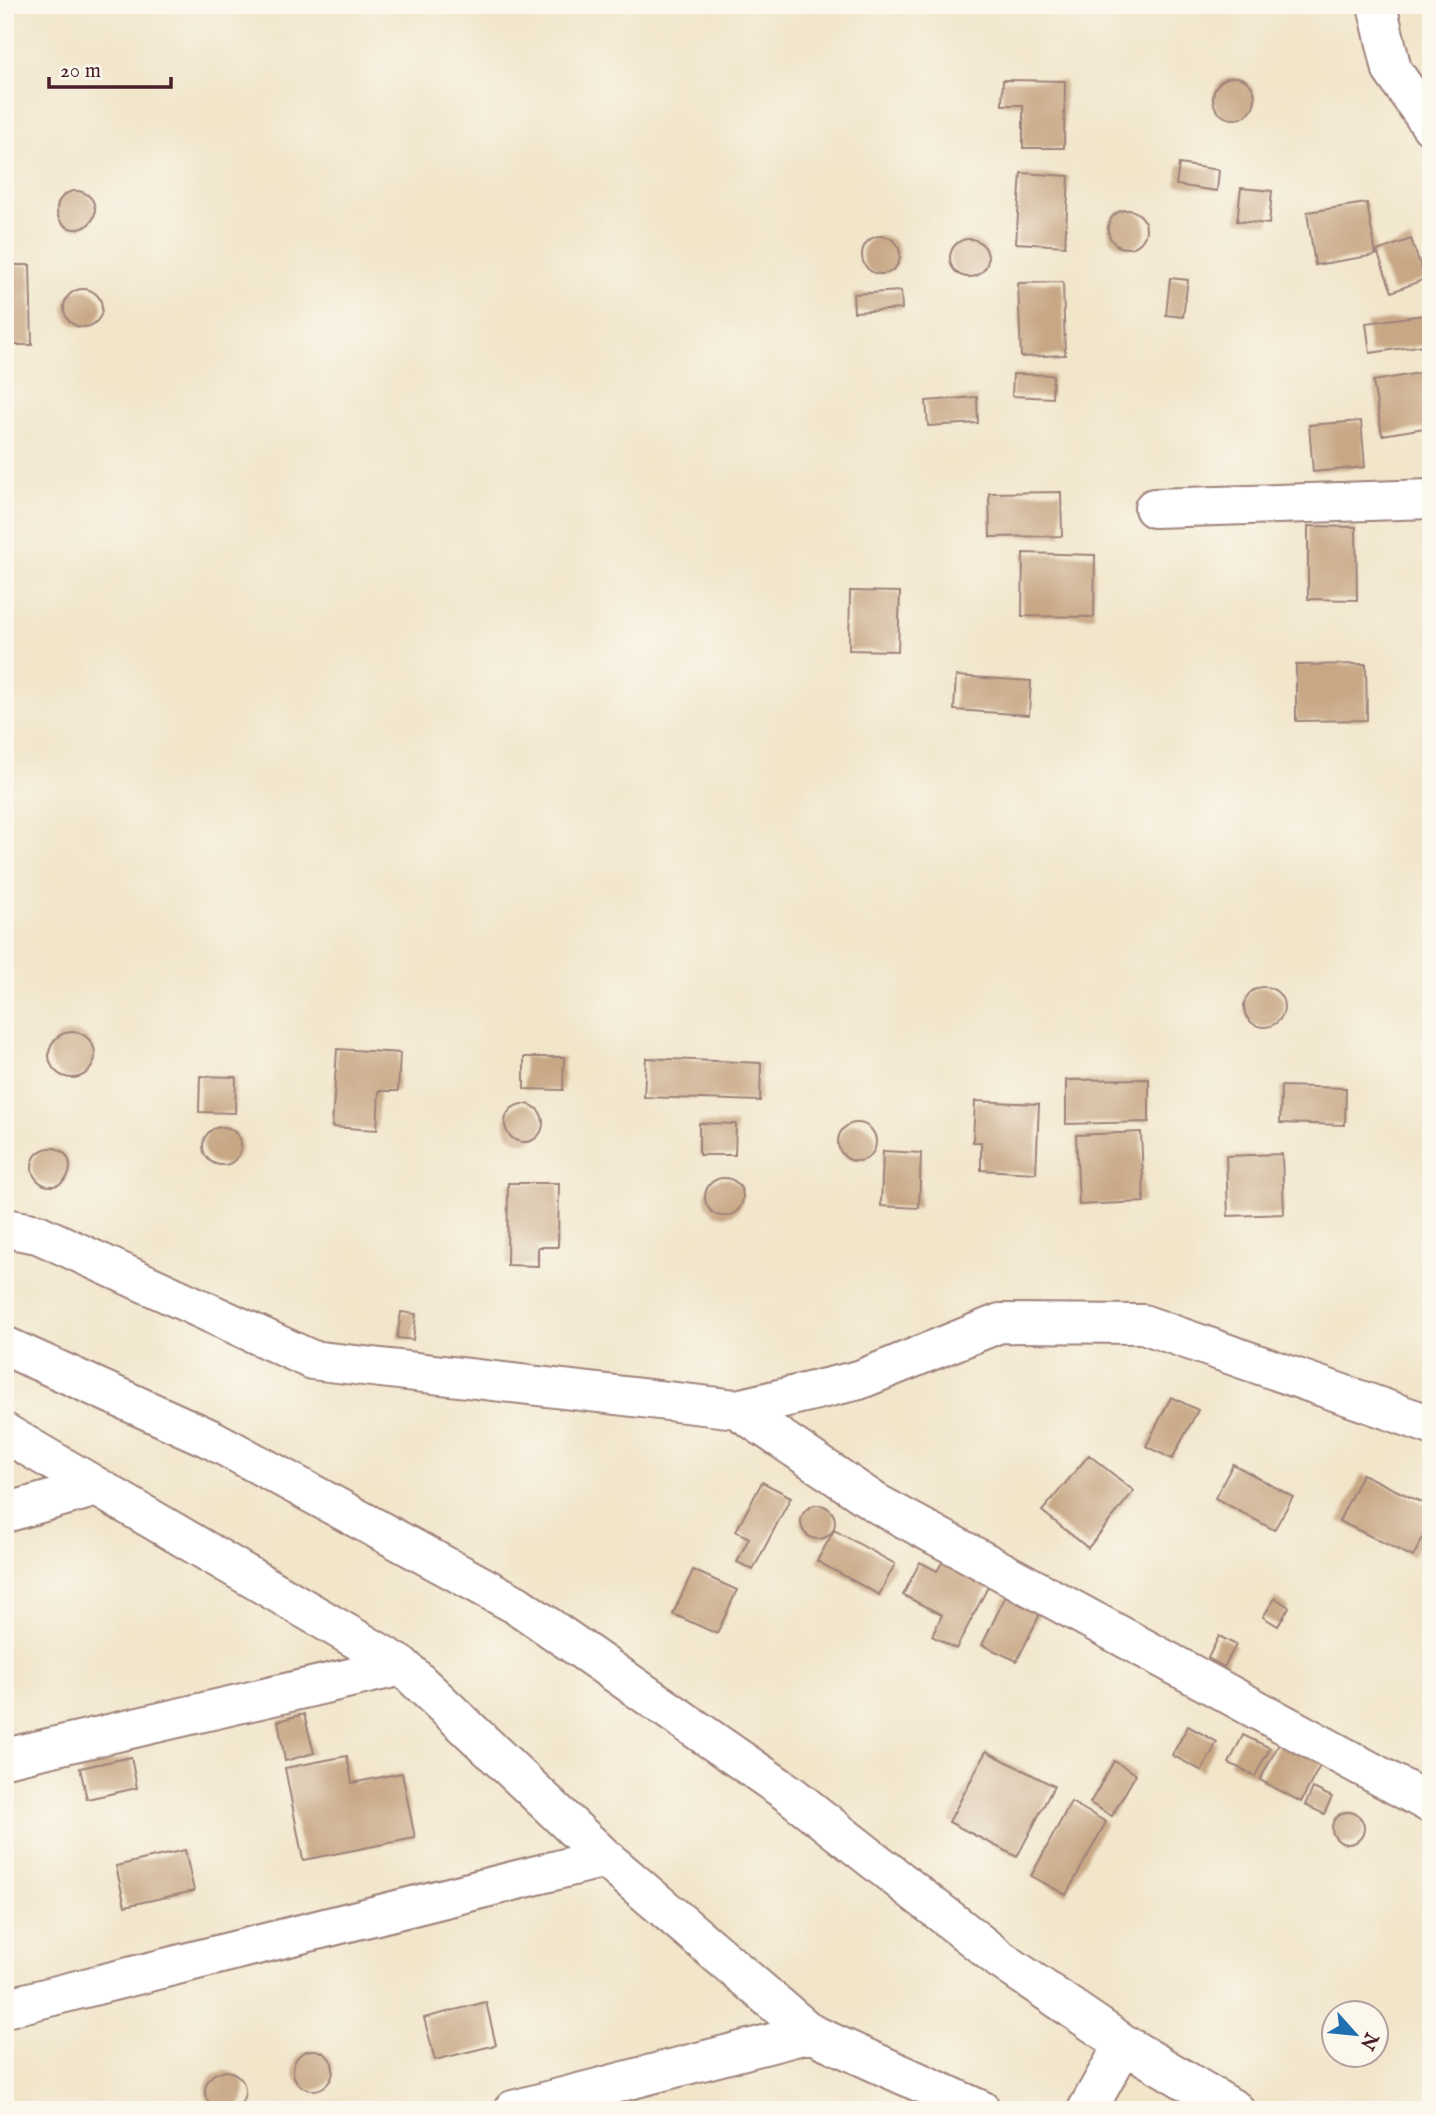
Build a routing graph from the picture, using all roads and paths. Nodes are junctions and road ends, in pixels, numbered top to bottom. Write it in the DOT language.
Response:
graph roads {
  1 [pos="1377,5"];
  2 [pos="1431,126"];
  3 [pos="1431,499"];
  4 [pos="1154,508"];
  5 [pos="5,1228"];
  6 [pos="5,1346"];
  7 [pos="737,1409"];
  8 [pos="1431,1425"];
  9 [pos="5,1433"];
  10 [pos="97,1487"];
  11 [pos="5,1513"];
  12 [pos="402,1666"];
  13 [pos="5,1758"];
  14 [pos="1431,1804"];
  15 [pos="605,1858"];
  16 [pos="5,2008"];
  17 [pos="810,2033"];
  18 [pos="1124,2045"];
  19 [pos="513,2110"];
  20 [pos="981,2110"];
  21 [pos="1087,2110"];
  22 [pos="1235,2110"];
  1 -- 2 [label="street"];
  3 -- 4 [label="street"];
  5 -- 7 [label="street"];
  6 -- 18 [label="street"];
  7 -- 8 [label="street"];
  7 -- 14 [label="street"];
  9 -- 10 [label="street"];
  10 -- 11 [label="street"];
  10 -- 12 [label="street"];
  12 -- 13 [label="street"];
  12 -- 15 [label="street"];
  15 -- 16 [label="street"];
  15 -- 17 [label="street"];
  17 -- 19 [label="street"];
  17 -- 20 [label="street"];
  18 -- 21 [label="street"];
  18 -- 22 [label="street"];
}
